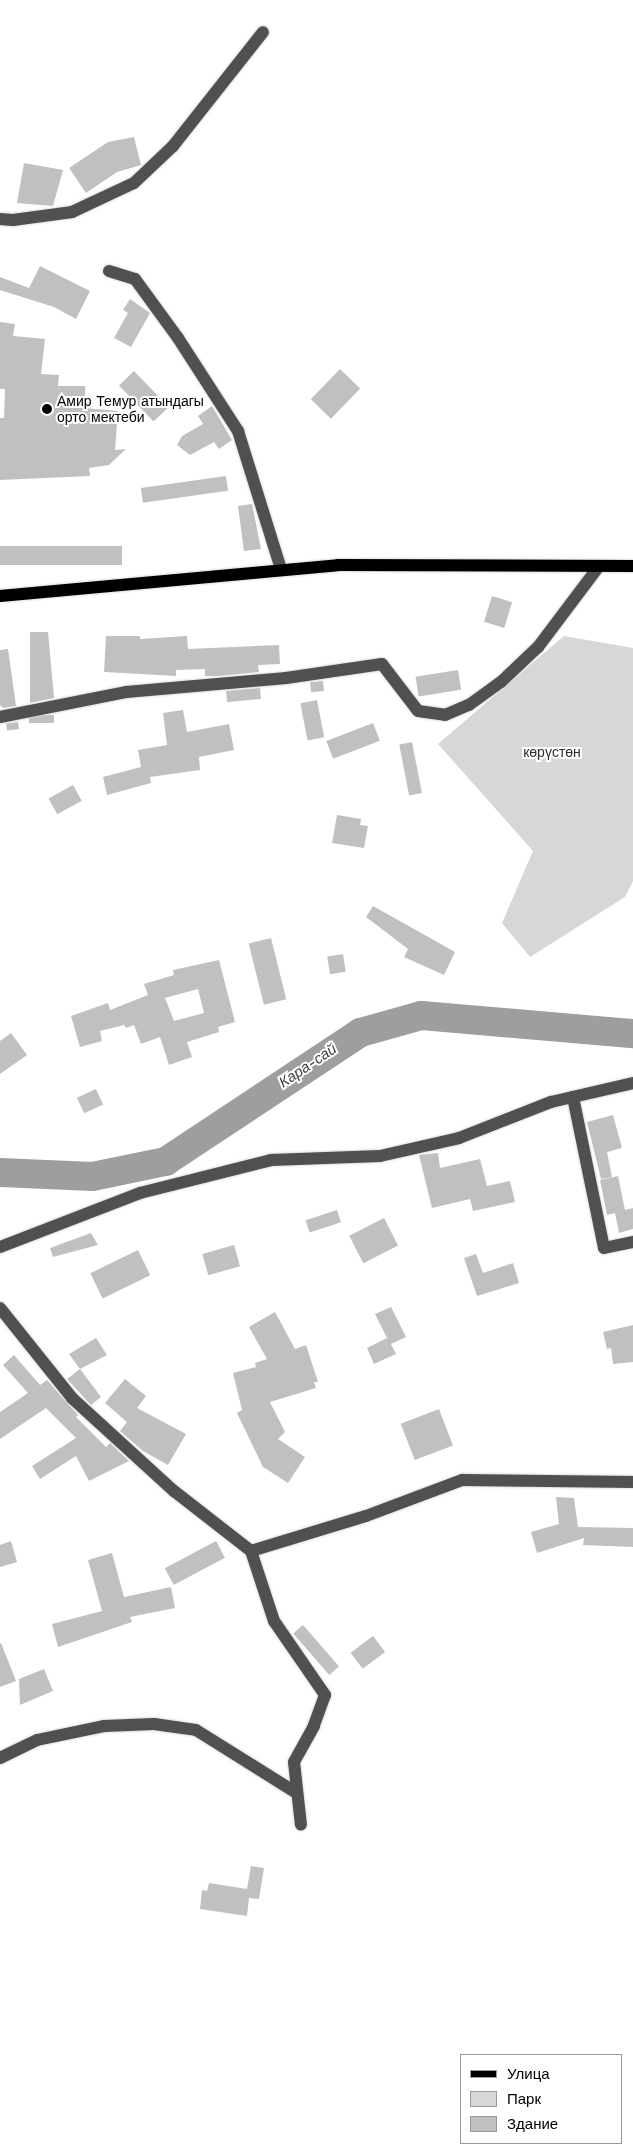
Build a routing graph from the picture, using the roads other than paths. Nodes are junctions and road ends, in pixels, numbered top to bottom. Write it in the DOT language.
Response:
graph roads {
  1 [pos="263,32"];
  2 [pos="0,219"];
  3 [pos="109,271"];
  4 [pos="599,566"];
  5 [pos="633,566"];
  6 [pos="281,569"];
  7 [pos="0,596"];
  8 [pos="0,717"];
  9 [pos="633,1083"];
  10 [pos="573,1097"];
  11 [pos="633,1242"];
  12 [pos="0,1247"];
  13 [pos="0,1308"];
  14 [pos="633,1482"];
  15 [pos="251,1551"];
  16 [pos="0,1758"];
  17 [pos="297,1793"];
  18 [pos="301,1825"];
  1 -- 2 [label="street"];
  3 -- 6 [label="street"];
  4 -- 5 [label="main road"];
  4 -- 6 [label="main road"];
  4 -- 8 [label="street"];
  6 -- 7 [label="main road"];
  9 -- 10 [label="street"];
  10 -- 11 [label="street"];
  10 -- 12 [label="street"];
  13 -- 15 [label="street"];
  14 -- 15 [label="street"];
  15 -- 17 [label="street"];
  16 -- 17 [label="street"];
  17 -- 18 [label="street"];
}
